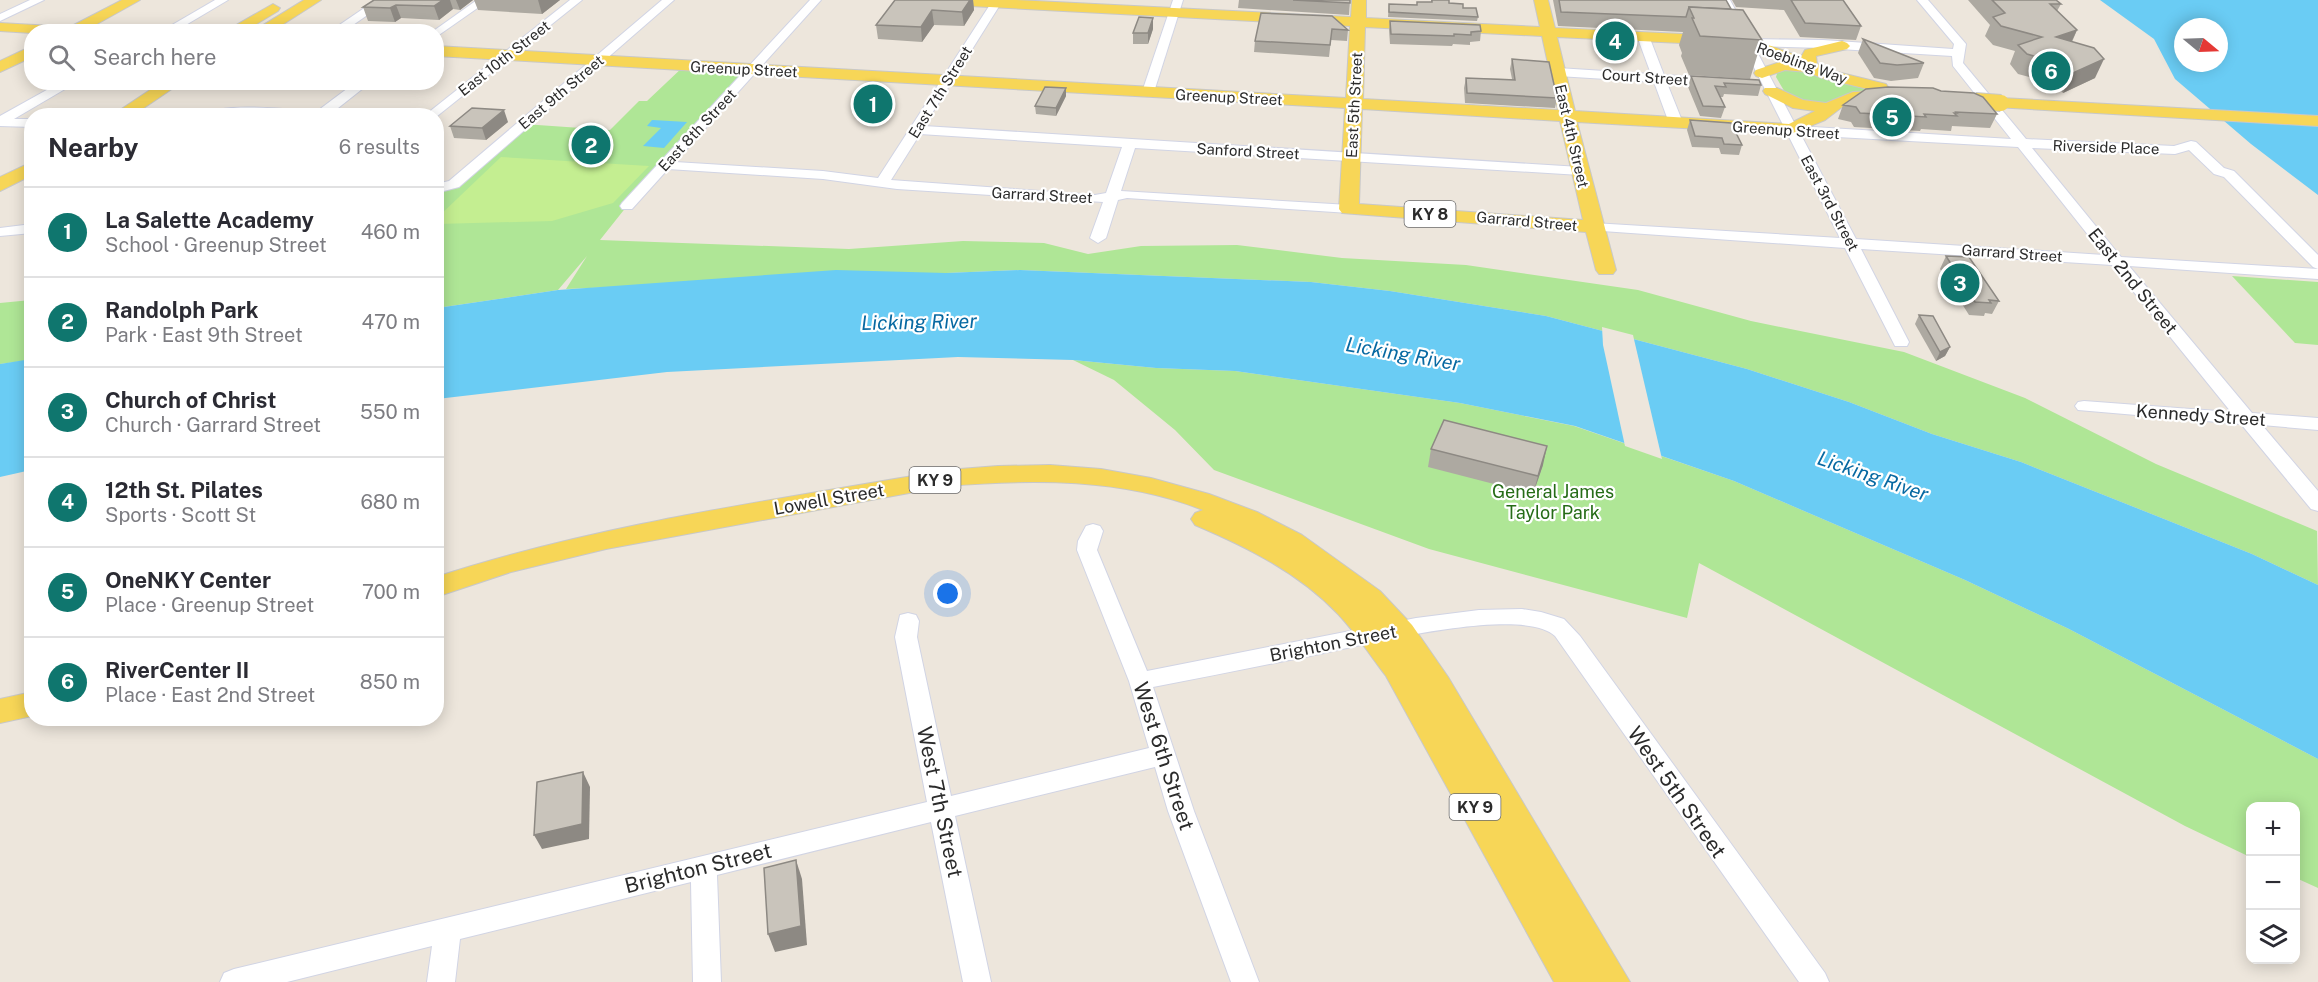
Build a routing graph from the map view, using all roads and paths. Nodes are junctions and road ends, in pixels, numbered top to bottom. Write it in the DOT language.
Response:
graph roads {
  1 [pos="39,0"];
  2 [pos="133,0"];
  3 [pos="223,0"];
  4 [pos="286,0"];
  5 [pos="314,0"];
  6 [pos="384,0"];
  7 [pos="484,0"];
  8 [pos="577,0"];
  9 [pos="669,0"];
  10 [pos="816,0"];
  11 [pos="932,0"];
  12 [pos="1359,0"];
  13 [pos="1541,0"];
  14 [pos="1725,0"];
  15 [pos="1922,0"];
  16 [pos="997,2"];
  17 [pos="1116,4"];
  18 [pos="1176,6"];
  19 [pos="0,18"];
  20 [pos="1358,22"];
  21 [pos="85,24"];
  22 [pos="180,24"];
  23 [pos="245,24"];
  24 [pos="273,24"];
  25 [pos="346,24"];
  26 [pos="0,27"];
  27 [pos="24,28"];
  28 [pos="444,28"];
  29 [pos="1549,31"];
  30 [pos="1643,36"];
  31 [pos="1746,42"];
  32 [pos="1842,46"];
  33 [pos="444,51"];
  34 [pos="1959,53"];
  35 [pos="24,55"];
  36 [pos="507,55"];
  37 [pos="598,61"];
  38 [pos="0,67"];
  39 [pos="1810,67"];
  40 [pos="753,69"];
  41 [pos="1558,72"];
  42 [pos="1660,78"];
  43 [pos="948,81"];
  44 [pos="1732,83"];
  45 [pos="1765,84"];
  46 [pos="56,90"];
  47 [pos="161,90"];
  48 [pos="354,90"];
  49 [pos="1148,92"];
  50 [pos="1956,99"];
  51 [pos="1354,104"];
  52 [pos="132,108"];
  53 [pos="328,108"];
  54 [pos="440,108"];
  55 [pos="1828,108"];
  56 [pos="1568,116"];
  57 [pos="0,121"];
  58 [pos="2318,121"];
  59 [pos="24,122"];
  60 [pos="1676,123"];
  61 [pos="1791,129"];
  62 [pos="917,130"];
  63 [pos="1130,143"];
  64 [pos="2021,143"];
  65 [pos="1351,157"];
  66 [pos="664,165"];
  67 [pos="1580,171"];
  68 [pos="24,172"];
  69 [pos="882,183"];
  70 [pos="0,185"];
  71 [pos="444,187"];
  72 [pos="1112,197"];
  73 [pos="627,206"];
  74 [pos="1349,209"];
  75 [pos="1593,227"];
  76 [pos="24,229"];
  77 [pos="0,232"];
  78 [pos="1098,238"];
  79 [pos="1851,243"];
  80 [pos="2117,261"];
  81 [pos="2318,264"];
  82 [pos="1606,270"];
  83 [pos="2318,274"];
  84 [pos="1900,342"];
  85 [pos="2084,406"];
  86 [pos="2245,418"];
  87 [pos="2318,424"];
  88 [pos="2318,504"];
  89 [pos="1093,531"];
  90 [pos="444,584"];
  91 [pos="444,600"];
  92 [pos="1528,619"];
  93 [pos="908,621"];
  94 [pos="1386,633"];
  95 [pos="1140,681"];
  96 [pos="24,688"];
  97 [pos="0,693"];
  98 [pos="24,706"];
  99 [pos="0,711"];
  100 [pos="1162,755"];
  101 [pos="942,808"];
  102 [pos="704,867"];
  103 [pos="448,929"];
  104 [pos="234,982"];
  105 [pos="441,982"];
  106 [pos="707,982"];
  107 [pos="977,982"];
  108 [pos="1245,982"];
  109 [pos="1574,982"];
  110 [pos="1612,982"];
  111 [pos="1815,982"];
  1 -- 19 [label="street"];
  2 -- 21 [label="main road"];
  3 -- 22 [label="street"];
  4 -- 23 [label="main road"];
  5 -- 24 [label="main road"];
  6 -- 25 [label="street"];
  7 -- 28 [label="street"];
  8 -- 36 [label="street, East 10th Street"];
  9 -- 37 [label="street, East 9th Street"];
  10 -- 40 [label="street, East 8th Street"];
  11 -- 16 [label="main road, Roebling Way"];
  12 -- 20 [label="main road, East 5th Street"];
  13 -- 29 [label="main road, East 4th Street"];
  14 -- 31 [label="street, East 3rd Street"];
  15 -- 34 [label="street, East 2nd Street"];
  16 -- 17 [label="main road, Roebling Way"];
  16 -- 43 [label="street, East 7th Street"];
  17 -- 18 [label="main road, Roebling Way"];
  18 -- 20 [label="main road, Roebling Way"];
  18 -- 49 [label="street"];
  20 -- 29 [label="main road, Roebling Way"];
  20 -- 51 [label="main road, East 5th Street"];
  26 -- 27 [label="main road"];
  29 -- 30 [label="main road, Roebling Way"];
  29 -- 41 [label="main road, East 4th Street"];
  30 -- 31 [label="main road, Roebling Way"];
  30 -- 42 [label="street"];
  31 -- 32 [label="street"];
  31 -- 39 [label="main road, Roebling Way"];
  31 -- 45 [label="street, East 3rd Street"];
  32 -- 34 [label="street"];
  32 -- 39 [label="main road"];
  33 -- 36 [label="main road, Greenup Street"];
  34 -- 64 [label="street, East 2nd Street"];
  35 -- 38 [label="main road"];
  36 -- 37 [label="main road, Greenup Street"];
  36 -- 54 [label="street, East 10th Street"];
  37 -- 40 [label="main road, Greenup Street"];
  37 -- 71 [label="street, East 9th Street"];
  39 -- 45 [label="main road"];
  39 -- 55 [label="main road, Roebling Way"];
  40 -- 43 [label="main road, Greenup Street"];
  40 -- 66 [label="street, East 8th Street"];
  41 -- 42 [label="street, Court Street"];
  41 -- 56 [label="main road, East 4th Street"];
  42 -- 44 [label="street, Court Street"];
  42 -- 60 [label="street"];
  43 -- 49 [label="main road, Greenup Street"];
  43 -- 62 [label="street, East 7th Street"];
  45 -- 55 [label="main road"];
  45 -- 61 [label="street, East 3rd Street"];
  46 -- 57 [label="street"];
  47 -- 52 [label="main road"];
  48 -- 53 [label="street"];
  49 -- 51 [label="main road, Greenup Street"];
  50 -- 58 [label="main road, bridge"];
  51 -- 56 [label="main road, Greenup Street"];
  51 -- 65 [label="main road, East 5th Street"];
  55 -- 61 [label="main road, Roebling Way"];
  56 -- 60 [label="main road, Greenup Street"];
  56 -- 67 [label="main road, East 4th Street"];
  57 -- 59 [label="street"];
  60 -- 61 [label="main road, Greenup Street"];
  61 -- 64 [label="street, Greenup Street"];
  61 -- 79 [label="street, East 3rd Street"];
  62 -- 63 [label="street, Sanford Street"];
  62 -- 69 [label="street, East 7th Street"];
  63 -- 65 [label="street, Sanford Street"];
  63 -- 72 [label="street"];
  64 -- 80 [label="street, East 2nd Street"];
  64 -- 81 [label="street, Riverside Place"];
  65 -- 67 [label="street, Sanford Street"];
  65 -- 74 [label="main road, East 5th Street"];
  66 -- 69 [label="street, Garrard Street"];
  66 -- 73 [label="street, East 8th Street"];
  67 -- 75 [label="main road, East 4th Street"];
  68 -- 70 [label="main road"];
  69 -- 72 [label="street, Garrard Street"];
  72 -- 74 [label="street, Garrard Street"];
  72 -- 78 [label="street"];
  74 -- 75 [label="main road, Garrard Street / KY 8"];
  75 -- 79 [label="street, Garrard Street"];
  75 -- 82 [label="main road, East 4th Street"];
  76 -- 77 [label="street"];
  79 -- 80 [label="street, Garrard Street"];
  79 -- 84 [label="street, East 3rd Street"];
  80 -- 83 [label="street, Garrard Street"];
  80 -- 86 [label="street, East 2nd Street"];
  85 -- 86 [label="street, Kennedy Street"];
  86 -- 87 [label="street, Kennedy Street"];
  86 -- 88 [label="street, East 2nd Street"];
  89 -- 95 [label="street, West 6th Street"];
  90 -- 94 [label="main road, Lowell Street / KY 9"];
  91 -- 94 [label="main road, Lowell Street / KY 9"];
  92 -- 94 [label="street, Brighton Street"];
  92 -- 111 [label="street, West 5th Street"];
  93 -- 101 [label="street, West 7th Street"];
  94 -- 95 [label="street, Brighton Street"];
  94 -- 109 [label="main road, KY 9"];
  94 -- 110 [label="main road, KY 9"];
  95 -- 100 [label="street, West 6th Street"];
  96 -- 97 [label="main road"];
  98 -- 99 [label="main road"];
  100 -- 101 [label="street, Brighton Street"];
  100 -- 108 [label="street, West 6th Street"];
  101 -- 102 [label="street, Brighton Street"];
  101 -- 107 [label="street, West 7th Street"];
  102 -- 103 [label="street, Brighton Street"];
  102 -- 106 [label="street"];
  103 -- 104 [label="street, Brighton Street"];
  103 -- 105 [label="street"];
}
